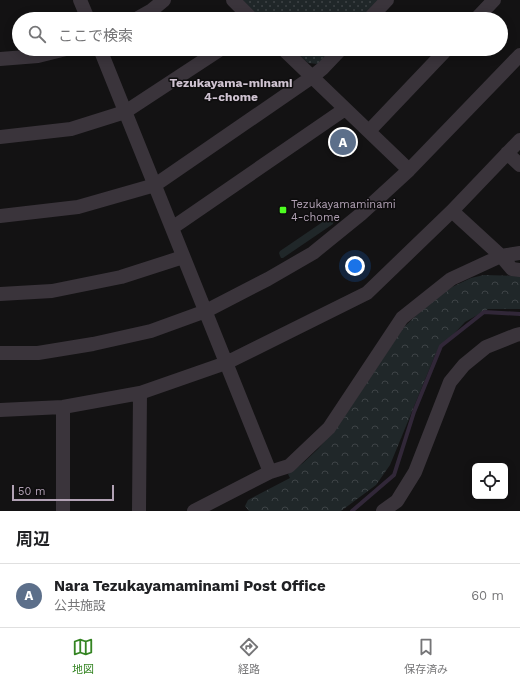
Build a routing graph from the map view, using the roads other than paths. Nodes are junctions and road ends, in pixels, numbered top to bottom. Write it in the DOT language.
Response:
graph roads {
  1 [pos="80,0"];
  2 [pos="164,0"];
  3 [pos="233,0"];
  4 [pos="387,0"];
  5 [pos="494,0"];
  6 [pos="85,12"];
  7 [pos="148,12"];
  8 [pos="245,12"];
  9 [pos="376,12"];
  10 [pos="483,12"];
  11 [pos="520,55"];
  12 [pos="38,56"];
  13 [pos="103,56"];
  14 [pos="210,56"];
  15 [pos="290,56"];
  16 [pos="334,56"];
  17 [pos="440,56"];
  18 [pos="0,59"];
  19 [pos="312,77"];
  20 [pos="345,109"];
  21 [pos="125,112"];
  22 [pos="369,131"];
  23 [pos="0,137"];
  24 [pos="520,140"];
  25 [pos="508,153"];
  26 [pos="520,165"];
  27 [pos="409,170"];
  28 [pos="155,185"];
  29 [pos="452,211"];
  30 [pos="0,216"];
  31 [pos="172,228"];
  32 [pos="520,253"];
  33 [pos="501,256"];
  34 [pos="184,257"];
  35 [pos="520,270"];
  36 [pos="0,294"];
  37 [pos="206,311"];
  38 [pos="520,334"];
  39 [pos="0,353"];
  40 [pos="226,363"];
  41 [pos="140,393"];
  42 [pos="63,407"];
  43 [pos="0,410"];
  44 [pos="270,472"];
  45 [pos="63,511"];
  46 [pos="139,511"];
  47 [pos="194,511"];
  48 [pos="383,511"];
  1 -- 6 [label="street"];
  2 -- 7 [label="street"];
  3 -- 8 [label="street"];
  4 -- 9 [label="street"];
  5 -- 10 [label="street"];
  11 -- 27 [label="street"];
  12 -- 18 [label="street"];
  13 -- 21 [label="street"];
  14 -- 21 [label="street"];
  15 -- 19 [label="street"];
  16 -- 19 [label="street"];
  17 -- 22 [label="street"];
  19 -- 20 [label="street"];
  19 -- 28 [label="street"];
  20 -- 22 [label="street"];
  20 -- 31 [label="street"];
  21 -- 23 [label="street"];
  21 -- 28 [label="street"];
  22 -- 27 [label="street"];
  24 -- 25 [label="street"];
  25 -- 26 [label="street"];
  25 -- 29 [label="street"];
  27 -- 37 [label="street"];
  28 -- 30 [label="street"];
  28 -- 31 [label="street"];
  29 -- 33 [label="street"];
  29 -- 40 [label="street"];
  31 -- 34 [label="street"];
  32 -- 33 [label="street"];
  33 -- 35 [label="street"];
  33 -- 44 [label="street"];
  34 -- 36 [label="street"];
  34 -- 37 [label="street"];
  37 -- 39 [label="street"];
  37 -- 40 [label="street"];
  38 -- 48 [label="street"];
  40 -- 41 [label="street"];
  40 -- 44 [label="street"];
  41 -- 42 [label="street"];
  41 -- 46 [label="street"];
  42 -- 43 [label="street"];
  42 -- 45 [label="street"];
  44 -- 47 [label="street"];
}
